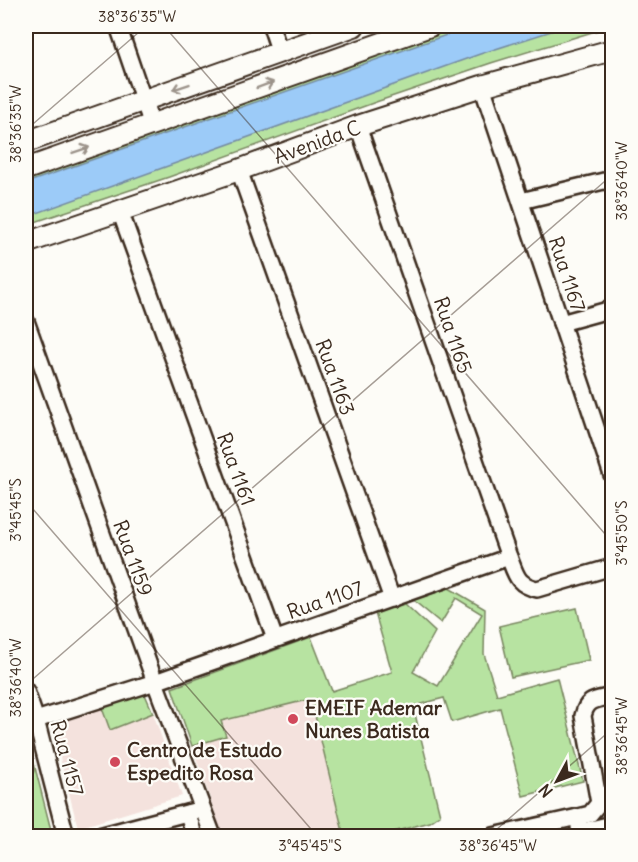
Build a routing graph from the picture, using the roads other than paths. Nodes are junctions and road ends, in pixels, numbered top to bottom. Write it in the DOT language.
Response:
graph roads {
  1 [pos="118,26"];
  2 [pos="271,26"];
  3 [pos="354,26"];
  4 [pos="430,26"];
  5 [pos="612,50"];
  6 [pos="280,53"];
  7 [pos="482,86"];
  8 [pos="143,100"];
  9 [pos="152,125"];
  10 [pos="358,126"];
  11 [pos="26,142"];
  12 [pos="26,169"];
  13 [pos="239,170"];
  14 [pos="612,179"];
  15 [pos="521,201"];
  16 [pos="120,211"];
  17 [pos="26,243"];
  18 [pos="612,309"];
  19 [pos="26,321"];
  20 [pos="561,323"];
  21 [pos="607,439"];
  22 [pos="612,475"];
  23 [pos="509,557"];
  24 [pos="612,567"];
  25 [pos="392,599"];
  26 [pos="275,639"];
  27 [pos="156,682"];
  28 [pos="26,691"];
  29 [pos="612,696"];
  30 [pos="36,720"];
  31 [pos="195,811"];
  32 [pos="612,824"];
  33 [pos="579,829"];
  34 [pos="66,837"];
  35 [pos="99,837"];
  36 [pos="194,837"];
  37 [pos="213,837"];
  38 [pos="493,837"];
  1 -- 8 [label="street"];
  2 -- 6 [label="street"];
  3 -- 6 [label="street"];
  9 -- 4 [label="street, one-way"];
  5 -- 7 [label="street, Avenida C"];
  6 -- 8 [label="street, one-way"];
  7 -- 10 [label="street, Avenida C"];
  7 -- 15 [label="street, Rua 1167"];
  8 -- 9 [label="street"];
  8 -- 11 [label="street"];
  12 -- 9 [label="street, one-way"];
  10 -- 13 [label="street, Avenida C"];
  10 -- 23 [label="street, Rua 1165"];
  13 -- 16 [label="street, Avenida C"];
  13 -- 25 [label="street, Rua 1163"];
  14 -- 15 [label="street"];
  15 -- 20 [label="street, Rua 1167"];
  16 -- 17 [label="street, Avenida C"];
  16 -- 26 [label="street, Rua 1161"];
  18 -- 20 [label="street"];
  19 -- 27 [label="street, Rua 1159"];
  20 -- 21 [label="street, Rua 1167"];
  21 -- 22 [label="street, Rua 1167"];
  23 -- 24 [label="street"];
  23 -- 25 [label="street, Rua 1107"];
  25 -- 26 [label="street, Rua 1107"];
  26 -- 27 [label="street, Rua 1107"];
  27 -- 30 [label="street, Rua 1107"];
  27 -- 31 [label="street, Rua 1159"];
  28 -- 30 [label="street, Rua 1157"];
  29 -- 33 [label="street"];
  30 -- 34 [label="street, Rua 1157"];
  31 -- 35 [label="street"];
  31 -- 36 [label="street"];
  31 -- 37 [label="street, Rua 1159"];
  32 -- 33 [label="street"];
  33 -- 38 [label="street"];
}
